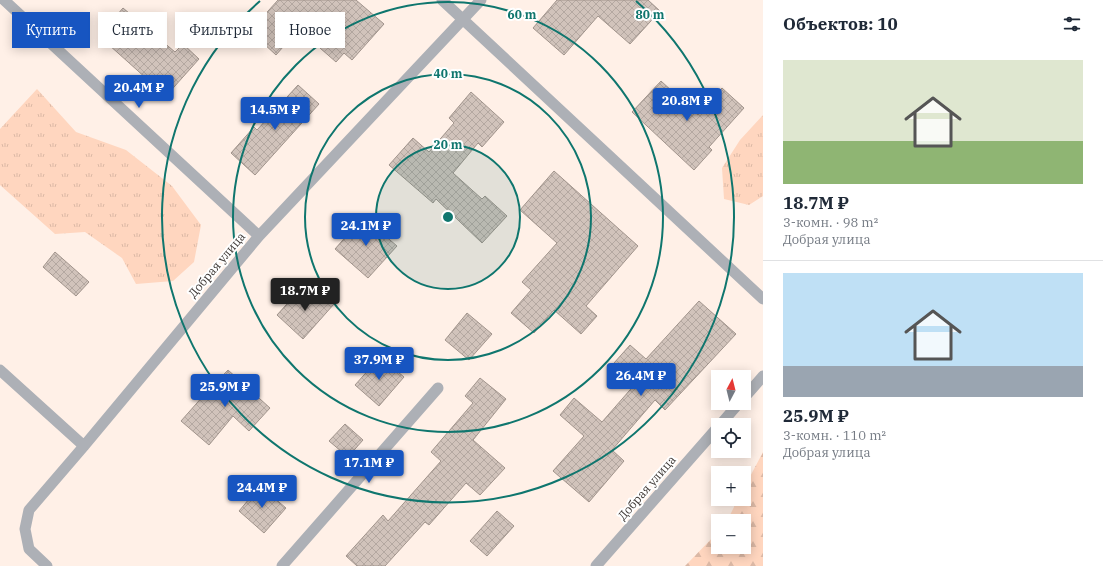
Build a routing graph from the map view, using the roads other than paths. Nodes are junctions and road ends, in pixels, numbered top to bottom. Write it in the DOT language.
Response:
graph roads {
  1 [pos="4,0"];
  2 [pos="442,0"];
  3 [pos="482,0"];
  4 [pos="464,19"];
  5 [pos="259,236"];
  6 [pos="763,299"];
  7 [pos="0,370"];
  8 [pos="763,376"];
  9 [pos="438,388"];
  10 [pos="751,390"];
  11 [pos="733,410"];
  12 [pos="726,418"];
  13 [pos="711,435"];
  14 [pos="84,446"];
  15 [pos="47,566"];
  16 [pos="282,566"];
  17 [pos="596,566"];
  1 -- 5 [label="street"];
  2 -- 4 [label="street"];
  3 -- 4 [label="street, Добрая улица"];
  4 -- 5 [label="street, Добрая улица"];
  4 -- 6 [label="street"];
  5 -- 14 [label="street, Добрая улица"];
  7 -- 14 [label="street"];
  8 -- 10 [label="street"];
  9 -- 16 [label="street"];
  11 -- 12 [label="street"];
  13 -- 17 [label="street, Добрая улица"];
  14 -- 15 [label="street, Добрая улица"];
}
